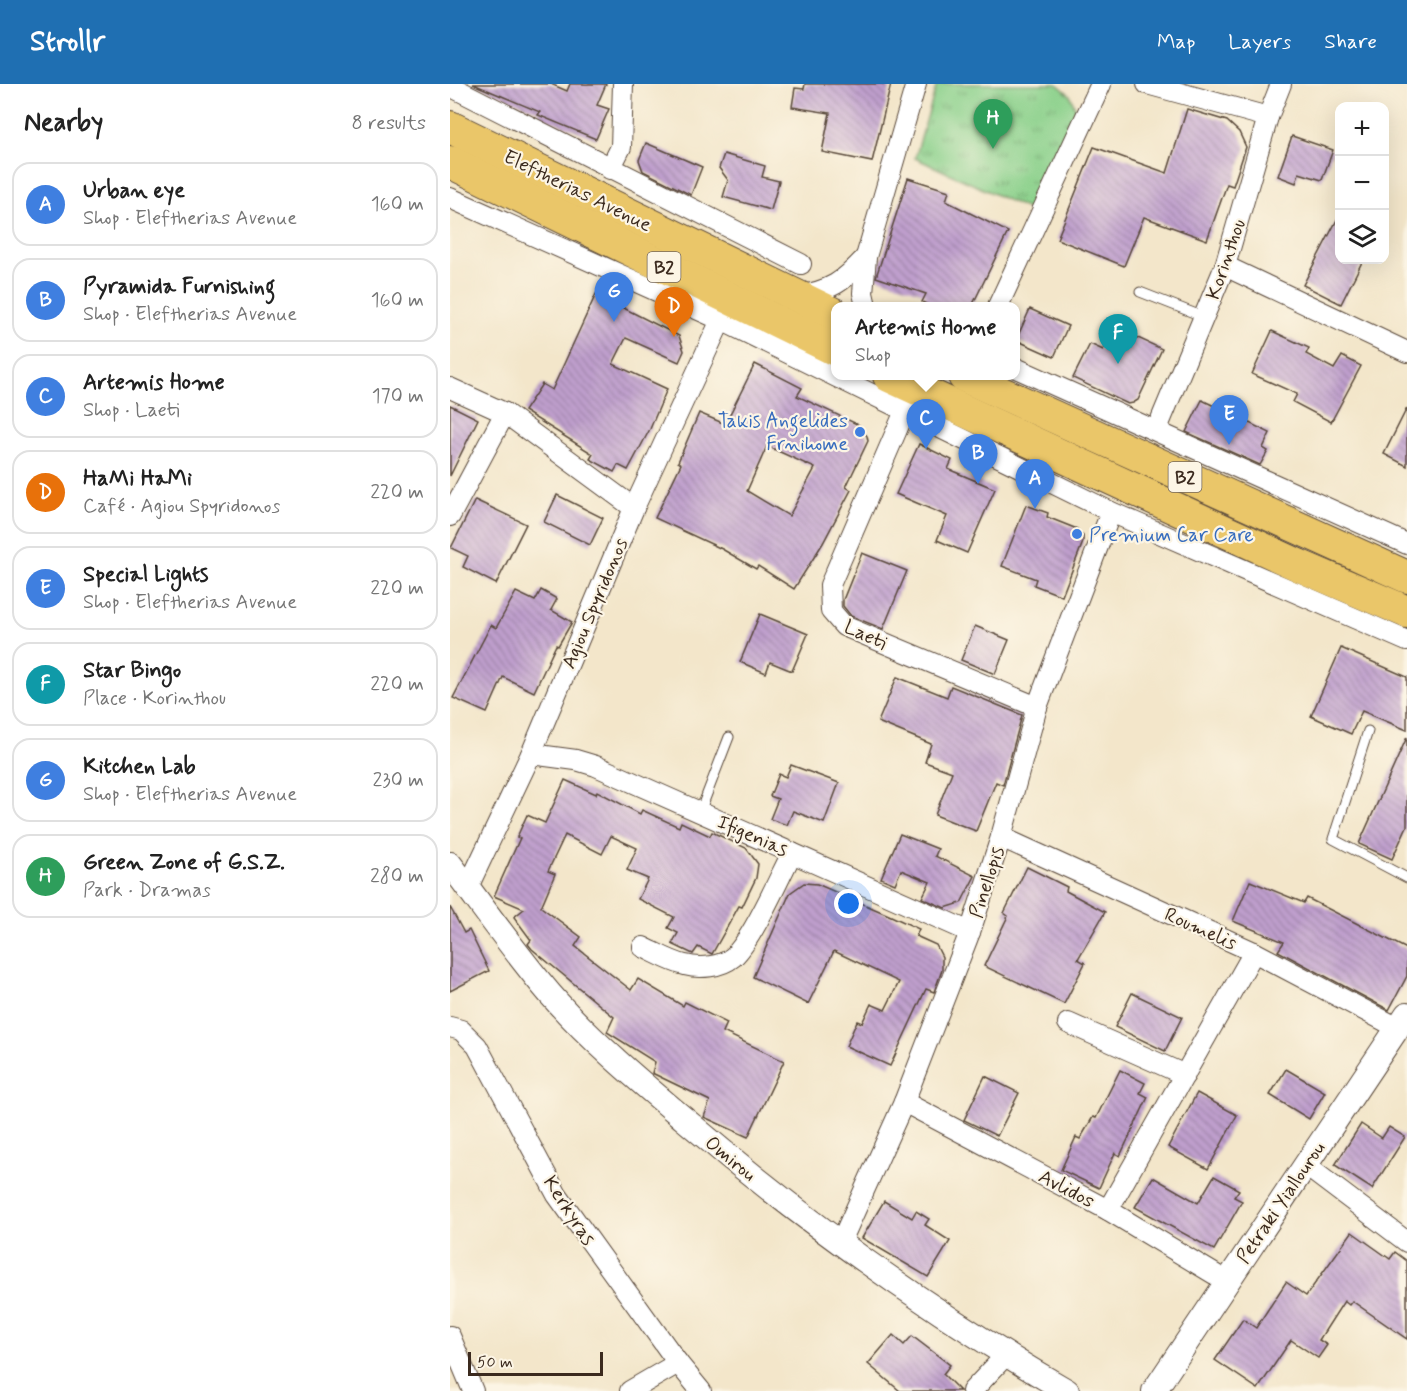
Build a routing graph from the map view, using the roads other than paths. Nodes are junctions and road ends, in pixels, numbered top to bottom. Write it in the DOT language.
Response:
graph roads {
  1 [pos="623,84"];
  2 [pos="916,84"];
  3 [pos="1101,84"];
  4 [pos="1147,84"];
  5 [pos="1281,84"];
  6 [pos="450,86"];
  7 [pos="1268,117"];
  8 [pos="450,127"];
  9 [pos="450,162"];
  10 [pos="610,169"];
  11 [pos="450,198"];
  12 [pos="866,257"];
  13 [pos="801,264"];
  14 [pos="1226,266"];
  15 [pos="1140,292"];
  16 [pos="795,296"];
  17 [pos="865,302"];
  18 [pos="1000,302"];
  19 [pos="831,313"];
  20 [pos="1204,317"];
  21 [pos="721,320"];
  22 [pos="831,348"];
  23 [pos="1406,350"];
  24 [pos="1020,370"];
  25 [pos="831,374"];
  26 [pos="842,380"];
  27 [pos="900,380"];
  28 [pos="975,380"];
  29 [pos="450,388"];
  30 [pos="905,411"];
  31 [pos="504,413"];
  32 [pos="1157,429"];
  33 [pos="634,508"];
  34 [pos="1110,512"];
  35 [pos="450,516"];
  36 [pos="1407,544"];
  37 [pos="1407,577"];
  38 [pos="1407,612"];
  39 [pos="1407,642"];
  40 [pos="1037,707"];
  41 [pos="1368,731"];
  42 [pos="729,736"];
  43 [pos="531,754"];
  44 [pos="700,812"];
  45 [pos="1001,837"];
  46 [pos="792,853"];
  47 [pos="450,864"];
  48 [pos="1407,878"];
  49 [pos="468,887"];
  50 [pos="970,932"];
  51 [pos="643,947"];
  52 [pos="1254,952"];
  53 [pos="1402,1021"];
  54 [pos="1068,1023"];
  55 [pos="450,1027"];
  56 [pos="1185,1076"];
  57 [pos="904,1102"];
  58 [pos="1305,1165"];
  59 [pos="1108,1210"];
  60 [pos="1407,1242"];
  61 [pos="840,1244"];
  62 [pos="1227,1281"];
  63 [pos="450,1336"];
  64 [pos="1006,1355"];
  65 [pos="678,1363"];
  66 [pos="473,1391"];
  67 [pos="630,1391"];
  68 [pos="701,1391"];
  69 [pos="972,1391"];
  70 [pos="1067,1391"];
  71 [pos="1154,1391"];
  1 -- 10 [label="street"];
  2 -- 12 [label="street"];
  3 -- 18 [label="street"];
  4 -- 7 [label="street"];
  5 -- 7 [label="street, Korinthou"];
  6 -- 10 [label="street"];
  7 -- 14 [label="street, Korinthou"];
  8 -- 16 [label="highway, Eleftherias Avenue / B2"];
  9 -- 22 [label="highway, Eleftherias Avenue / B2"];
  10 -- 13 [label="street"];
  11 -- 21 [label="street"];
  12 -- 16 [label="street"];
  12 -- 17 [label="street"];
  14 -- 20 [label="street, Korinthou"];
  14 -- 23 [label="street"];
  15 -- 20 [label="lane"];
  16 -- 19 [label="highway, Eleftherias Avenue / B2"];
  20 -- 32 [label="street, Korinthou"];
  21 -- 25 [label="street"];
  21 -- 33 [label="street, Agiou Spyridonos"];
  24 -- 32 [label="street"];
  26 -- 30 [label="street"];
  27 -- 38 [label="highway, B2"];
  28 -- 37 [label="highway, B2"];
  29 -- 31 [label="street"];
  30 -- 34 [label="street"];
  30 -- 40 [label="street, Laeti"];
  31 -- 33 [label="street"];
  31 -- 35 [label="street"];
  32 -- 36 [label="street"];
  33 -- 43 [label="street, Agiou Spyridonos"];
  34 -- 39 [label="street"];
  34 -- 40 [label="street, Pinellopis"];
  40 -- 45 [label="street, Pinellopis"];
  41 -- 48 [label="lane"];
  42 -- 44 [label="lane"];
  43 -- 44 [label="street, Ifigenias"];
  43 -- 49 [label="street, Agiou Spyridonos"];
  44 -- 46 [label="street, Ifigenias"];
  45 -- 50 [label="street, Pinellopis"];
  45 -- 52 [label="street, Roumelis"];
  46 -- 50 [label="street, Ifigenias"];
  46 -- 51 [label="street"];
  47 -- 49 [label="street, Omirou"];
  49 -- 61 [label="street, Omirou"];
  50 -- 57 [label="street, Pinellopis"];
  52 -- 53 [label="street, Roumelis"];
  52 -- 56 [label="street"];
  53 -- 58 [label="street, Petraki Yiallourou"];
  54 -- 56 [label="street"];
  55 -- 65 [label="street, Kerkyras"];
  56 -- 59 [label="street"];
  57 -- 59 [label="street, Avlidos"];
  57 -- 61 [label="street, Pinellopis"];
  58 -- 60 [label="street"];
  58 -- 62 [label="street, Petraki Yiallourou"];
  59 -- 62 [label="street, Avlidos"];
  61 -- 64 [label="street, Omirou"];
  62 -- 71 [label="street, Petraki Yiallourou"];
  63 -- 66 [label="street"];
  64 -- 69 [label="street"];
  64 -- 70 [label="street, Omirou"];
  65 -- 67 [label="street"];
  65 -- 68 [label="street, Kerkyras"];
}
